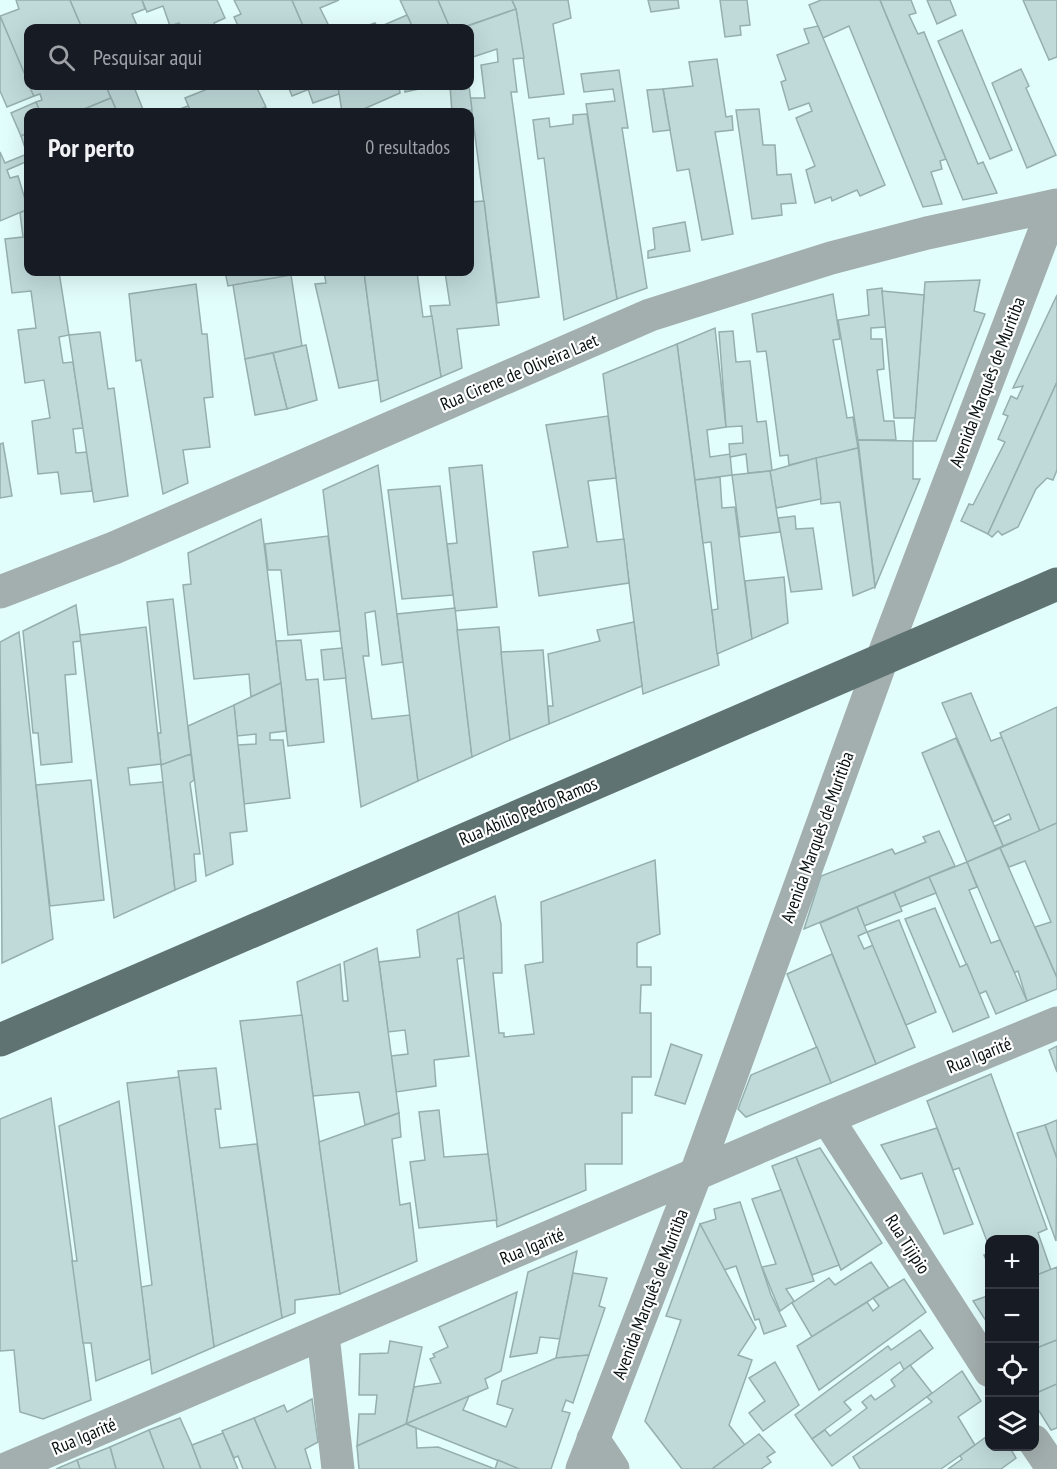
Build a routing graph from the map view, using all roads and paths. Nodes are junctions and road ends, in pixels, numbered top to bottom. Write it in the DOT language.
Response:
graph roads {
  1 [pos="1055,205"];
  2 [pos="1057,584"];
  3 [pos="0,592"];
  4 [pos="882,658"];
  5 [pos="1057,1023"];
  6 [pos="0,1040"];
  7 [pos="827,1118"];
  8 [pos="695,1176"];
  9 [pos="323,1335"];
  10 [pos="985,1363"];
  11 [pos="1039,1447"];
  12 [pos="587,1454"];
  13 [pos="6,1469"];
  14 [pos="338,1469"];
  15 [pos="613,1469"];
  16 [pos="1053,1469"];
  1 -- 3 [label="street, Rua Cirene de Oliveira Laet"];
  1 -- 4 [label="street, Avenida Marquês de Muritiba"];
  2 -- 4 [label="main road, Rua Abílio Pedro Ramos"];
  4 -- 6 [label="main road, Rua Abílio Pedro Ramos"];
  4 -- 8 [label="street, Avenida Marquês de Muritiba"];
  5 -- 7 [label="street, Rua Igarité"];
  7 -- 8 [label="street, Rua Igarité"];
  7 -- 10 [label="street, Rua Tijipio"];
  8 -- 9 [label="street, Rua Igarité"];
  8 -- 12 [label="street, Avenida Marquês de Muritiba"];
  9 -- 13 [label="street, Rua Igarité"];
  9 -- 14 [label="street"];
  11 -- 16 [label="street"];
  12 -- 15 [label="street"];
}
